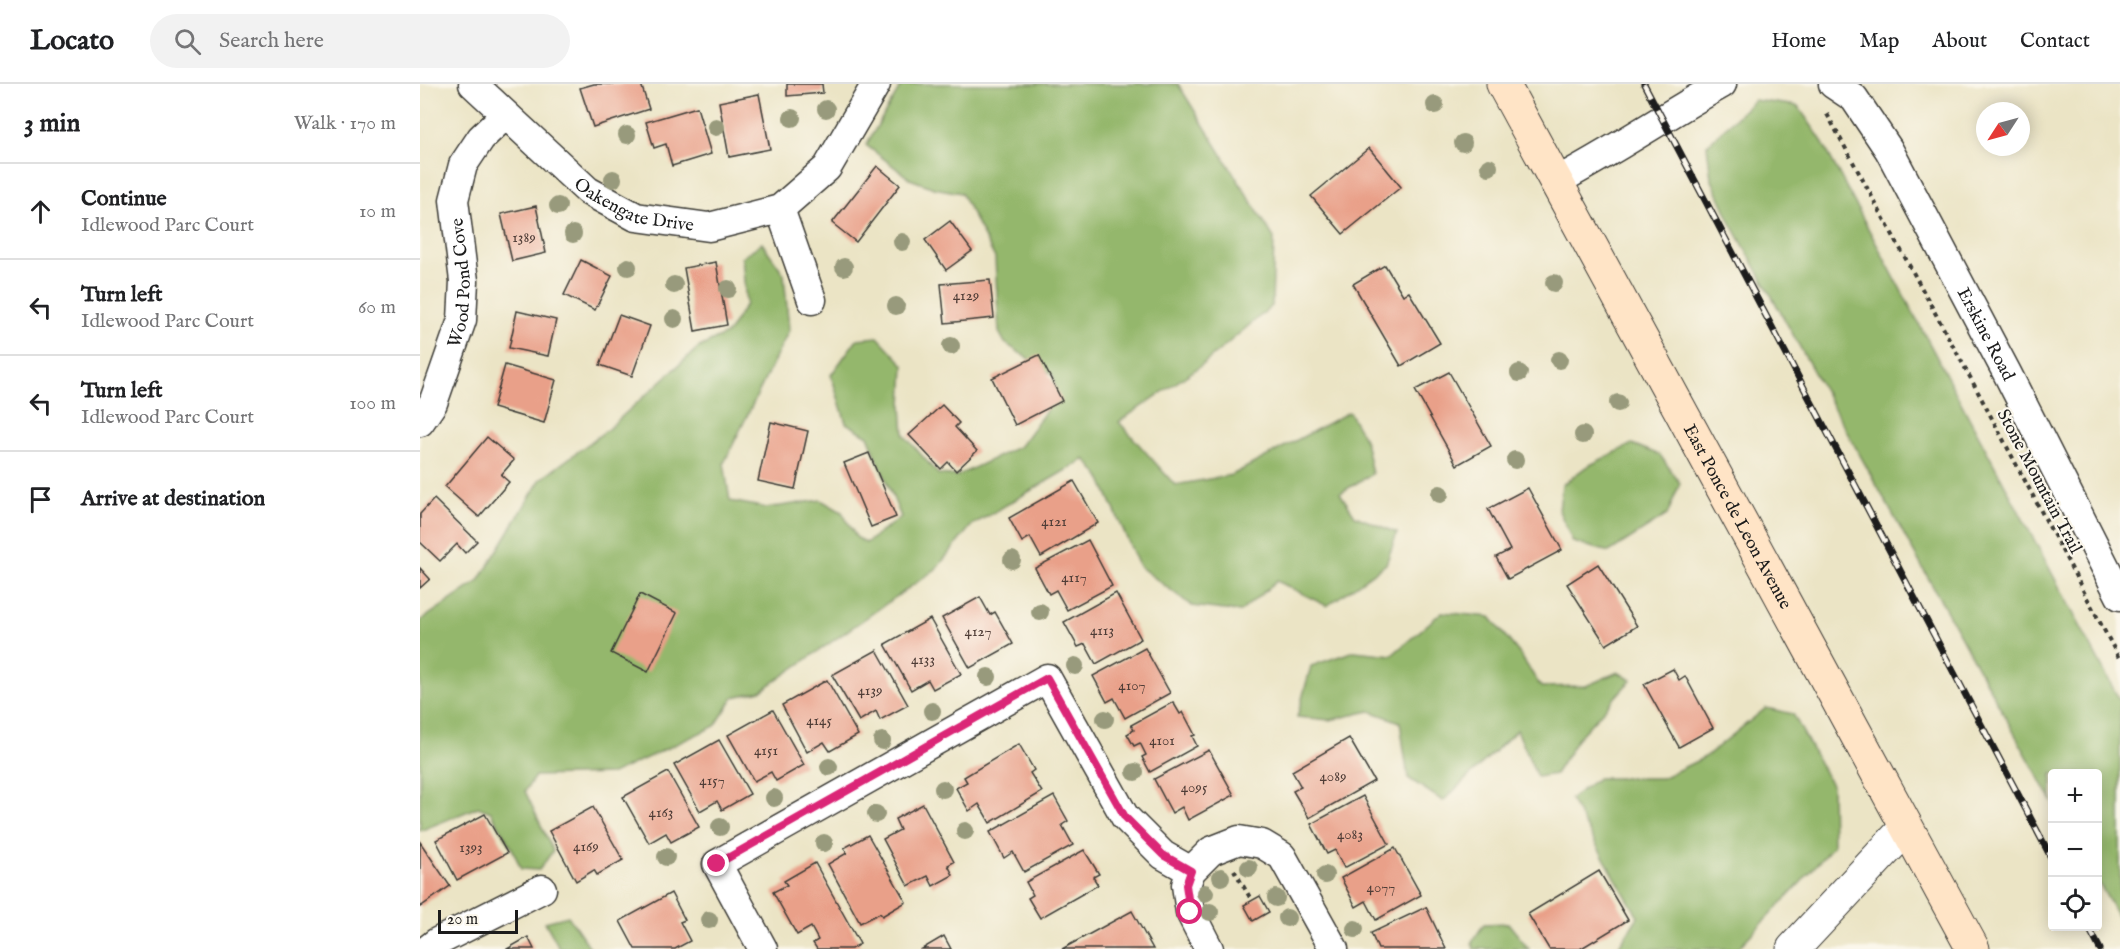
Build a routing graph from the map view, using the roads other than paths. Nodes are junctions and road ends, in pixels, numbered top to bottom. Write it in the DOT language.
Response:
graph roads {
  1 [pos="473,84"];
  2 [pos="876,84"];
  3 [pos="1503,84"];
  4 [pos="1722,84"];
  5 [pos="1833,84"];
  6 [pos="505,115"];
  7 [pos="1554,182"];
  8 [pos="780,209"];
  9 [pos="812,300"];
  10 [pos="420,422"];
  11 [pos="2120,596"];
  12 [pos="1906,828"];
  13 [pos="1191,871"];
  14 [pos="542,889"];
  15 [pos="428,949"];
  16 [pos="763,949"];
  17 [pos="1209,949"];
  18 [pos="1334,949"];
  19 [pos="1793,949"];
  20 [pos="1973,949"];
  1 -- 6 [label="street, Oakengate Drive"];
  2 -- 8 [label="street, Oakengate Drive"];
  3 -- 7 [label="main road, East Ponce de Leon Avenue"];
  4 -- 7 [label="street"];
  5 -- 11 [label="street, Erskine Road"];
  6 -- 8 [label="street, Oakengate Drive"];
  6 -- 10 [label="street, Wood Pond Cove"];
  7 -- 12 [label="main road, East Ponce de Leon Avenue"];
  8 -- 9 [label="street"];
  12 -- 19 [label="street"];
  12 -- 20 [label="main road, East Ponce de Leon Avenue"];
  13 -- 16 [label="street"];
  13 -- 17 [label="street"];
  13 -- 18 [label="street"];
  14 -- 15 [label="street"];
}
